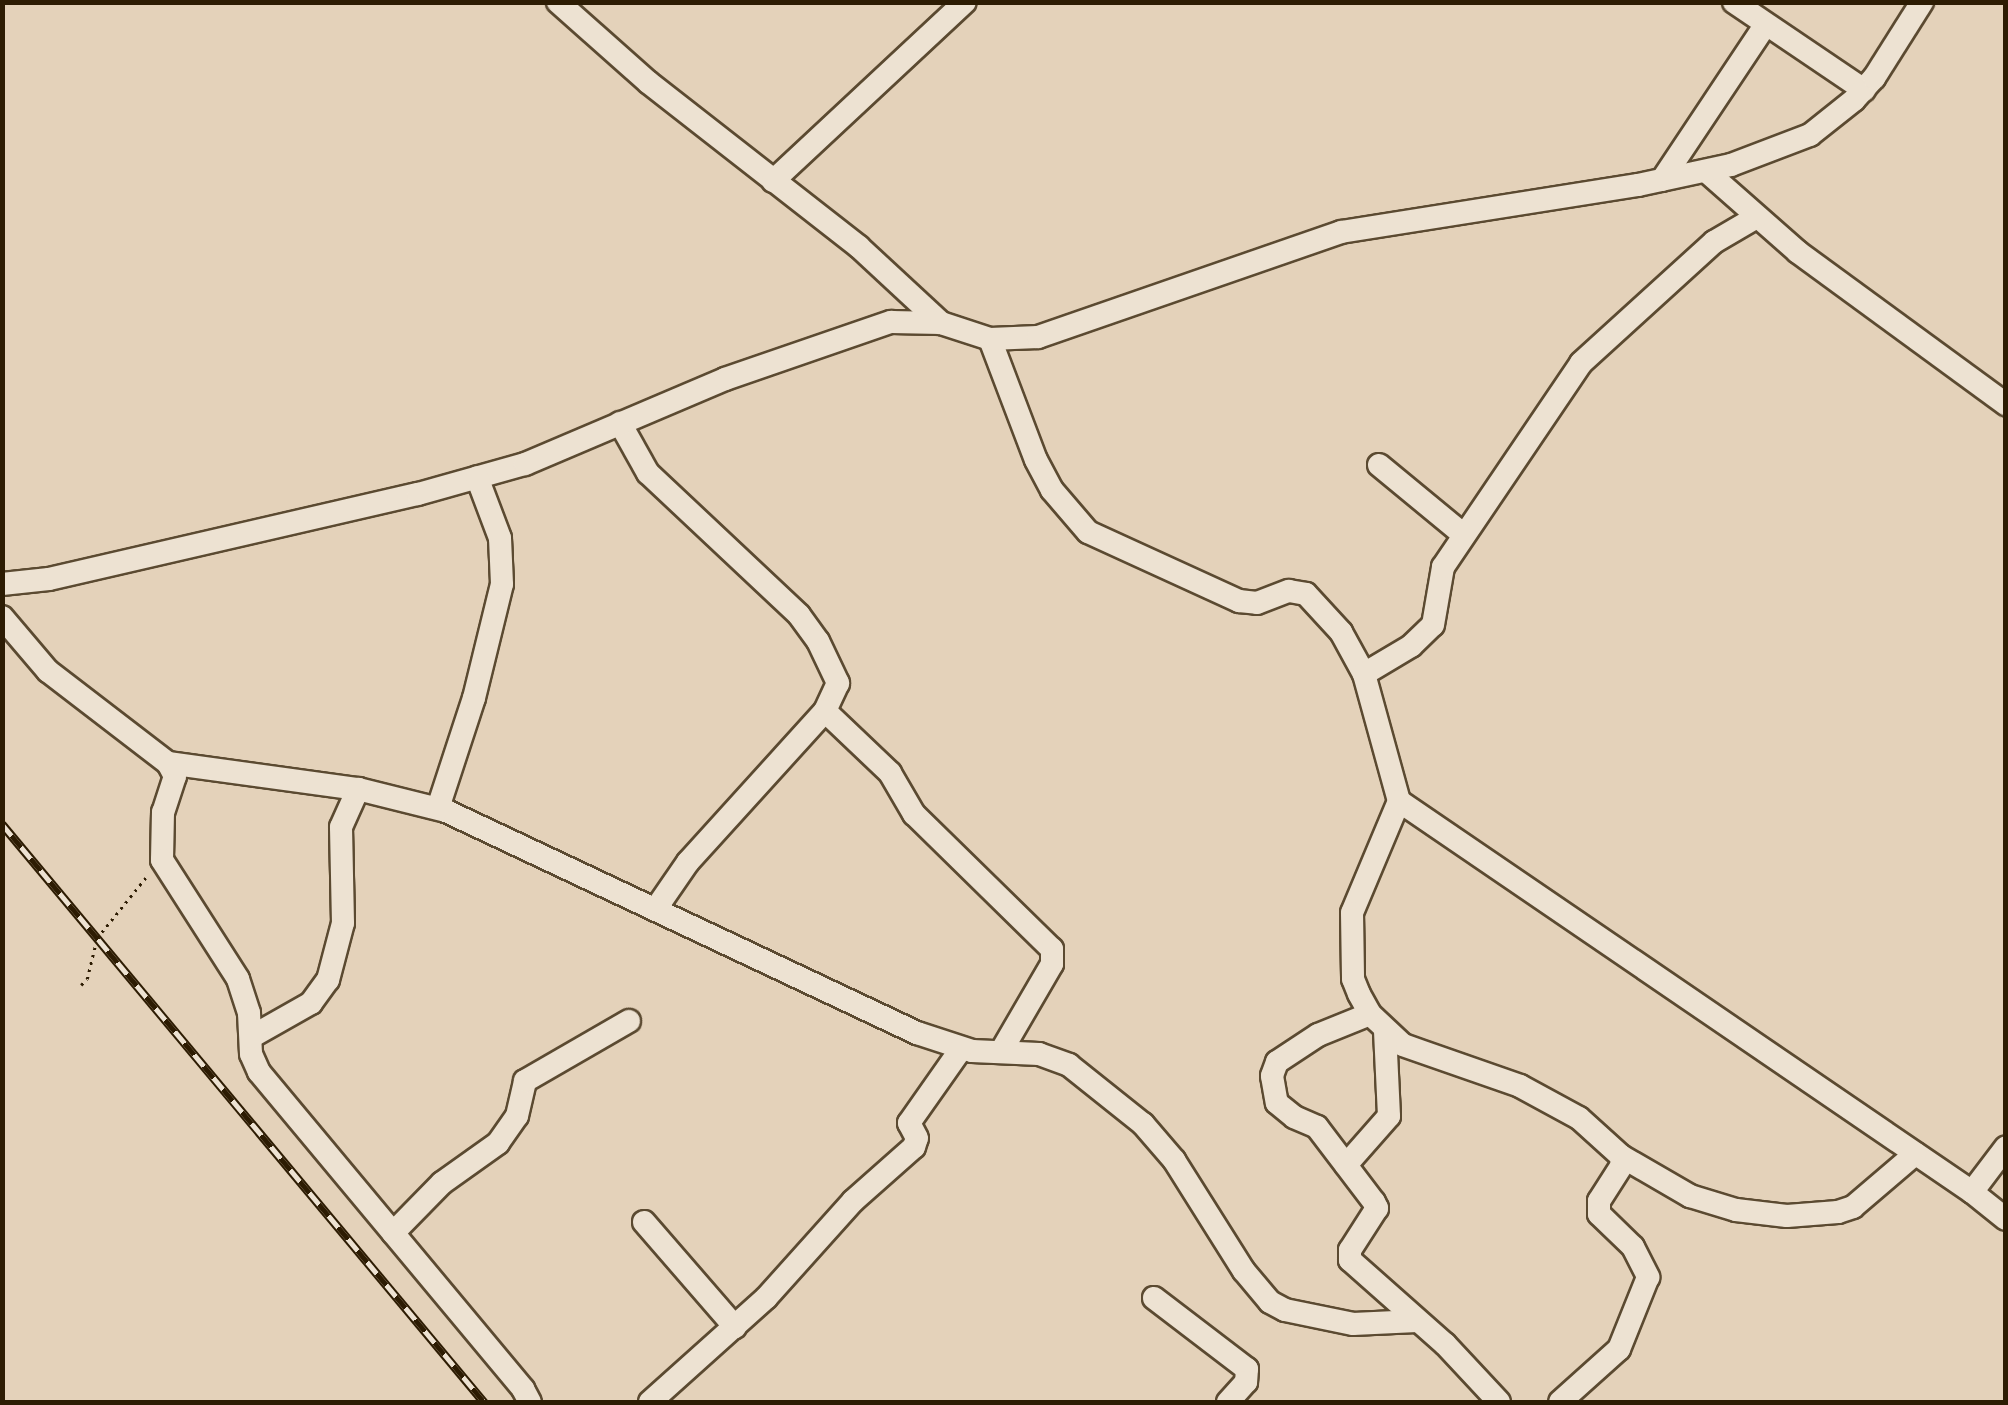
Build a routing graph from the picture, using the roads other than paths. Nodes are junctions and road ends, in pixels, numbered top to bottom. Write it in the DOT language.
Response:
graph roads {
  1 [pos="558,2"];
  2 [pos="965,2"];
  3 [pos="1734,2"];
  4 [pos="1922,2"];
  5 [pos="1766,24"];
  6 [pos="1864,90"];
  7 [pos="1706,171"];
  8 [pos="1662,180"];
  9 [pos="773,181"];
  10 [pos="1755,218"];
  11 [pos="941,322"];
  12 [pos="990,339"];
  13 [pos="2006,404"];
  14 [pos="620,424"];
  15 [pos="1379,465"];
  16 [pos="478,477"];
  17 [pos="1464,535"];
  18 [pos="2,584"];
  19 [pos="2,616"];
  20 [pos="1364,674"];
  21 [pos="826,711"];
  22 [pos="168,763"];
  23 [pos="358,789"];
  24 [pos="1399,801"];
  25 [pos="438,808"];
  26 [pos="654,910"];
  27 [pos="628,1021"];
  28 [pos="1377,1022"];
  29 [pos="250,1037"];
  30 [pos="960,1048"];
  31 [pos="1002,1050"];
  32 [pos="2006,1147"];
  33 [pos="1915,1154"];
  34 [pos="1622,1156"];
  35 [pos="1346,1165"];
  36 [pos="1972,1192"];
  37 [pos="2006,1219"];
  38 [pos="644,1222"];
  39 [pos="392,1233"];
  40 [pos="1154,1298"];
  41 [pos="1417,1321"];
  42 [pos="734,1327"];
  43 [pos="530,1402"];
  44 [pos="650,1402"];
  45 [pos="1228,1402"];
  46 [pos="1499,1402"];
  47 [pos="1560,1402"];
  1 -- 9 [label="street"];
  2 -- 9 [label="street"];
  3 -- 5 [label="street"];
  4 -- 6 [label="street"];
  5 -- 6 [label="street"];
  5 -- 8 [label="street"];
  6 -- 7 [label="street"];
  7 -- 8 [label="street"];
  7 -- 10 [label="street"];
  8 -- 12 [label="street"];
  9 -- 11 [label="street"];
  10 -- 13 [label="street"];
  10 -- 17 [label="street"];
  11 -- 12 [label="street"];
  11 -- 14 [label="street"];
  12 -- 20 [label="street"];
  14 -- 16 [label="street"];
  14 -- 21 [label="street"];
  15 -- 17 [label="street"];
  16 -- 18 [label="street"];
  16 -- 25 [label="street"];
  17 -- 20 [label="street"];
  19 -- 22 [label="street"];
  20 -- 24 [label="street"];
  21 -- 26 [label="street"];
  21 -- 31 [label="street"];
  22 -- 23 [label="street"];
  22 -- 29 [label="street"];
  23 -- 25 [label="street"];
  23 -- 29 [label="street"];
  24 -- 28 [label="street"];
  24 -- 33 [label="street"];
  25 -- 26 [label="street"];
  26 -- 30 [label="street"];
  27 -- 39 [label="street"];
  28 -- 34 [label="street"];
  28 -- 35 [label="street"];
  28 -- 35 [label="street"];
  29 -- 39 [label="street"];
  30 -- 31 [label="street"];
  30 -- 42 [label="street"];
  31 -- 41 [label="street"];
  32 -- 36 [label="street"];
  33 -- 34 [label="street"];
  33 -- 36 [label="street"];
  34 -- 47 [label="street"];
  35 -- 41 [label="street"];
  36 -- 37 [label="street"];
  38 -- 42 [label="street"];
  39 -- 43 [label="street"];
  40 -- 45 [label="street"];
  41 -- 46 [label="street"];
  42 -- 44 [label="street"];
}
